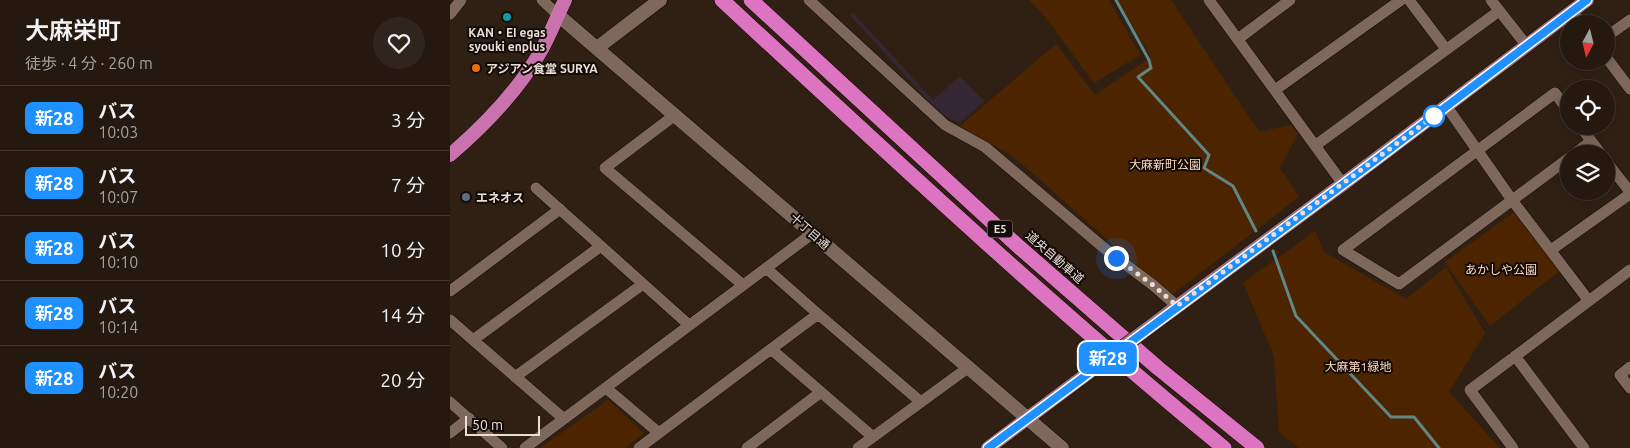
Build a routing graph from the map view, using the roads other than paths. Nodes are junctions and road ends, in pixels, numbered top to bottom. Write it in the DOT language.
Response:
graph roads {
  1 [pos="461,0"];
  2 [pos="542,0"];
  3 [pos="565,0"];
  4 [pos="660,0"];
  5 [pos="722,0"];
  6 [pos="751,0"];
  7 [pos="809,0"];
  8 [pos="1209,0"];
  9 [pos="1290,0"];
  10 [pos="1401,0"];
  11 [pos="1409,0"];
  12 [pos="1491,0"];
  13 [pos="1579,4"];
  14 [pos="1499,10"];
  15 [pos="450,14"];
  16 [pos="558,15"];
  17 [pos="1630,20"];
  18 [pos="1615,31"];
  19 [pos="1238,39"];
  20 [pos="1526,46"];
  21 [pos="597,48"];
  22 [pos="1446,50"];
  23 [pos="1615,69"];
  24 [pos="1630,89"];
  25 [pos="1275,90"];
  26 [pos="1560,100"];
  27 [pos="1447,106"];
  28 [pos="675,114"];
  29 [pos="1587,135"];
  30 [pos="1591,141"];
  31 [pos="1316,145"];
  32 [pos="1586,145"];
  33 [pos="1594,145"];
  34 [pos="1477,151"];
  35 [pos="450,155"];
  36 [pos="1560,165"];
  37 [pos="1615,173"];
  38 [pos="1343,184"];
  39 [pos="536,188"];
  40 [pos="1630,193"];
  41 [pos="1512,200"];
  42 [pos="560,209"];
  43 [pos="813,233"];
  44 [pos="601,246"];
  45 [pos="1551,250"];
  46 [pos="766,268"];
  47 [pos="1630,270"];
  48 [pos="643,284"];
  49 [pos="743,285"];
  50 [pos="450,291"];
  51 [pos="1590,301"];
  52 [pos="1172,310"];
  53 [pos="818,314"];
  54 [pos="450,320"];
  55 [pos="689,326"];
  56 [pos="473,340"];
  57 [pos="771,349"];
  58 [pos="1515,356"];
  59 [pos="969,367"];
  60 [pos="1630,367"];
  61 [pos="515,377"];
  62 [pos="606,388"];
  63 [pos="1630,388"];
  64 [pos="821,392"];
  65 [pos="450,402"];
  66 [pos="922,402"];
  67 [pos="468,418"];
  68 [pos="1028,418"];
  69 [pos="564,419"];
  70 [pos="450,433"];
  71 [pos="659,433"];
  72 [pos="873,437"];
  73 [pos="502,448"];
  74 [pos="525,448"];
  75 [pos="639,448"];
  76 [pos="748,448"];
  77 [pos="858,448"];
  78 [pos="988,448"];
  79 [pos="1062,448"];
  80 [pos="1224,448"];
  81 [pos="1257,448"];
  82 [pos="1514,448"];
  83 [pos="1584,448"];
  1 -- 15 [label="street"];
  2 -- 16 [label="street"];
  3 -- 16 [label="highway"];
  4 -- 21 [label="street"];
  5 -- 80 [label="highway, E5"];
  6 -- 81 [label="highway, 道央自動車道 / E5"];
  7 -- 52 [label="street"];
  8 -- 19 [label="street"];
  9 -- 19 [label="street"];
  10 -- 25 [label="street"];
  11 -- 22 [label="street"];
  12 -- 14 [label="street"];
  13 -- 20 [label="main road"];
  14 -- 20 [label="street"];
  14 -- 22 [label="street"];
  16 -- 21 [label="street, 十丁目通"];
  16 -- 35 [label="highway"];
  17 -- 18 [label="street"];
  19 -- 25 [label="street"];
  20 -- 27 [label="main road"];
  21 -- 28 [label="street, 十丁目通"];
  22 -- 31 [label="street"];
  23 -- 24 [label="street"];
  25 -- 31 [label="street"];
  26 -- 34 [label="street"];
  27 -- 34 [label="street"];
  27 -- 38 [label="main road"];
  28 -- 43 [label="street, 十丁目通"];
  28 -- 49 [label="street"];
  29 -- 30 [label="street"];
  30 -- 32 [label="street"];
  30 -- 33 [label="street"];
  31 -- 38 [label="street"];
  34 -- 41 [label="street"];
  34 -- 41 [label="street"];
  36 -- 41 [label="street"];
  37 -- 40 [label="street"];
  38 -- 52 [label="main road"];
  39 -- 42 [label="street"];
  40 -- 45 [label="street"];
  41 -- 45 [label="street"];
  42 -- 44 [label="street"];
  42 -- 50 [label="street"];
  43 -- 46 [label="street"];
  43 -- 59 [label="street, 十丁目通"];
  44 -- 48 [label="street"];
  44 -- 56 [label="street"];
  45 -- 51 [label="street"];
  46 -- 49 [label="street"];
  46 -- 53 [label="street"];
  47 -- 51 [label="street"];
  48 -- 55 [label="street"];
  48 -- 61 [label="street"];
  49 -- 55 [label="street"];
  51 -- 58 [label="street"];
  52 -- 68 [label="main road, bridge"];
  53 -- 57 [label="street"];
  53 -- 66 [label="street"];
  54 -- 56 [label="street"];
  55 -- 62 [label="street"];
  56 -- 61 [label="street"];
  57 -- 64 [label="street"];
  57 -- 71 [label="street"];
  58 -- 82 [label="street"];
  58 -- 83 [label="street"];
  59 -- 66 [label="street"];
  59 -- 68 [label="street, 十丁目通"];
  60 -- 63 [label="street"];
  61 -- 69 [label="street"];
  62 -- 69 [label="street"];
  62 -- 71 [label="street"];
  64 -- 72 [label="street"];
  64 -- 76 [label="street"];
  65 -- 67 [label="street"];
  66 -- 72 [label="street"];
  67 -- 70 [label="street"];
  67 -- 73 [label="street"];
  68 -- 78 [label="main road"];
  68 -- 79 [label="street, 十丁目通"];
  69 -- 74 [label="street"];
  71 -- 75 [label="street"];
  72 -- 77 [label="street"];
}
